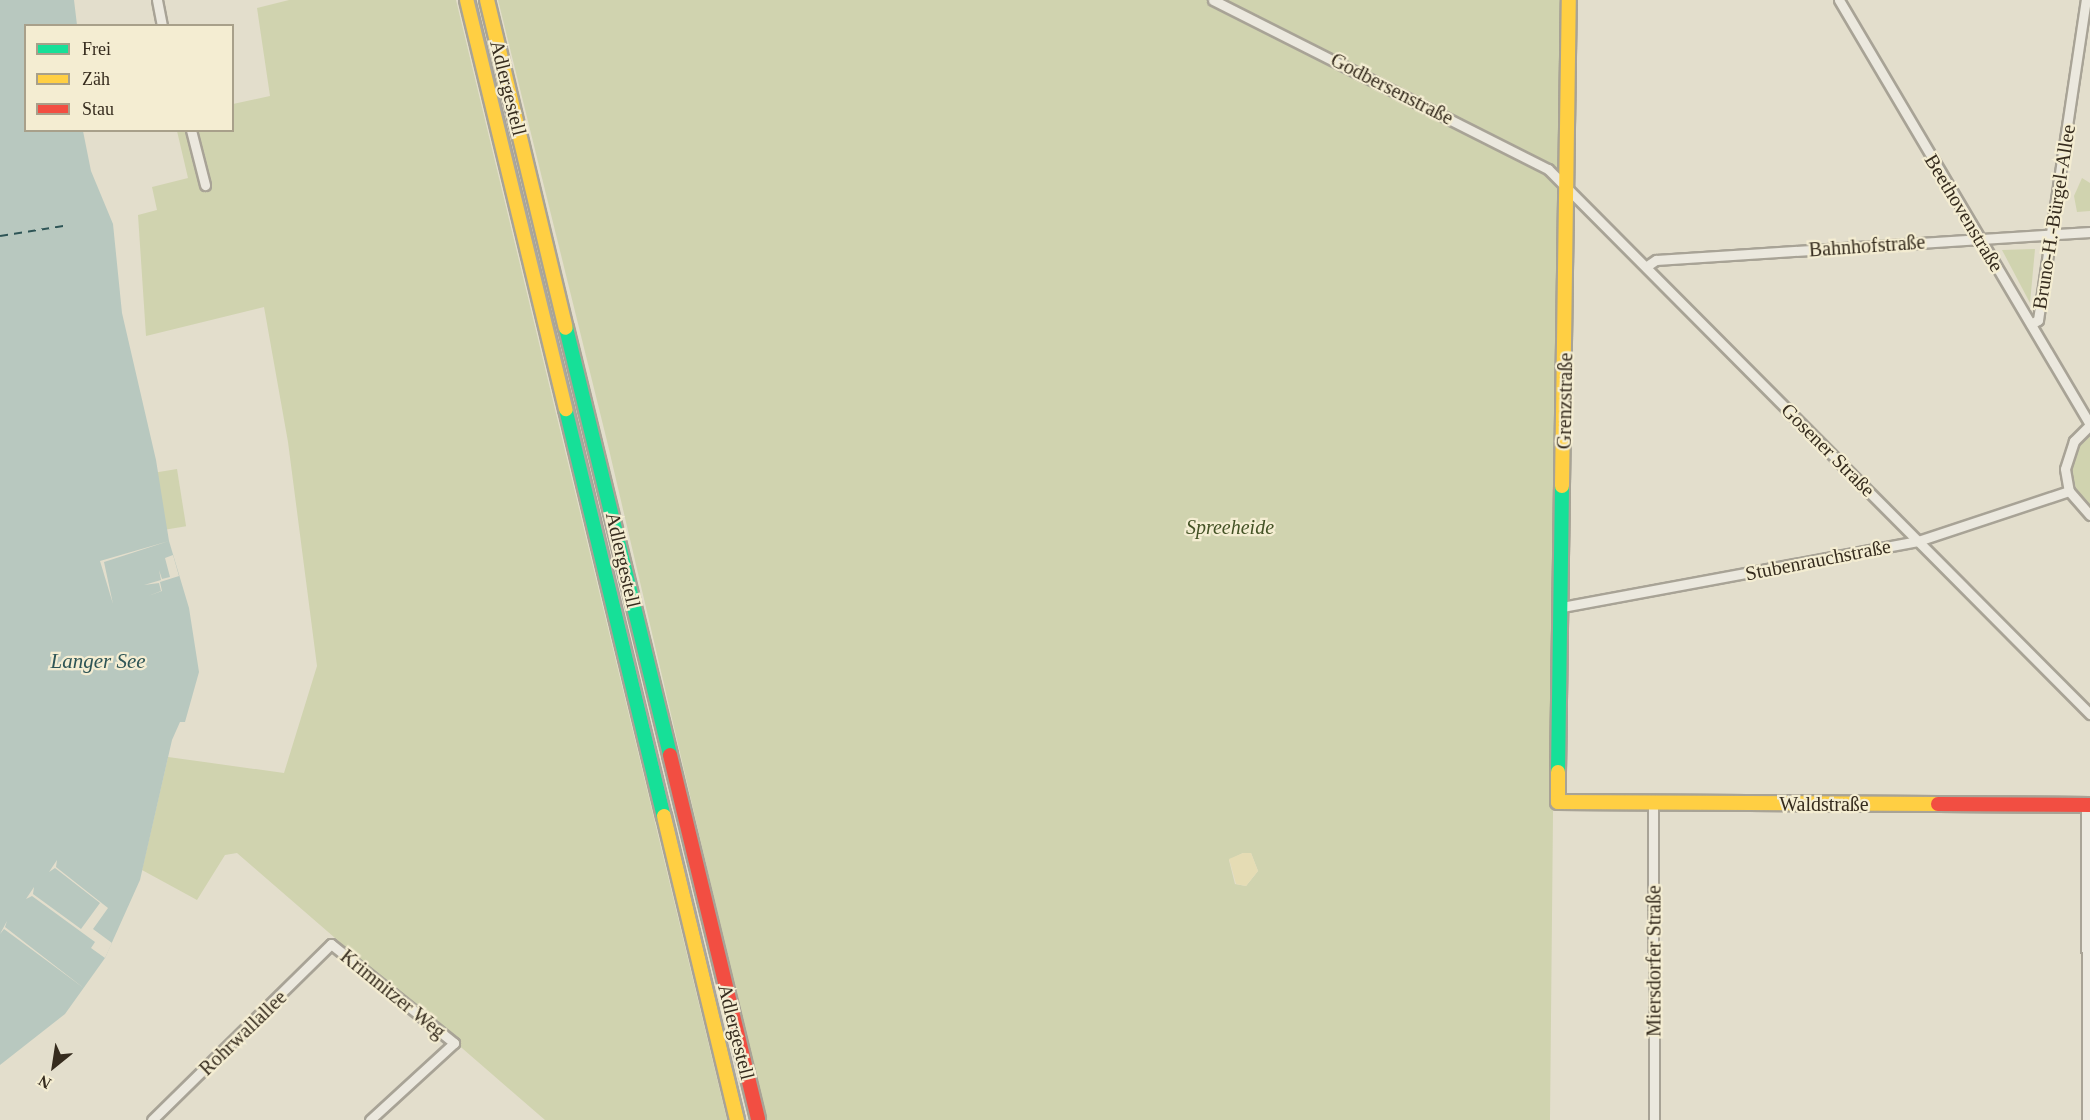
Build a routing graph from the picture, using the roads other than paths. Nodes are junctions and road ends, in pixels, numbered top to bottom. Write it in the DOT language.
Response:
graph roads {
  1 [pos="157,0"];
  2 [pos="467,0"];
  3 [pos="487,0"];
  4 [pos="1213,0"];
  5 [pos="1569,0"];
  6 [pos="1839,0"];
  7 [pos="2086,0"];
  8 [pos="162,24"];
  9 [pos="192,132"];
  10 [pos="205,185"];
  11 [pos="1566,185"];
  12 [pos="2090,232"];
  13 [pos="2051,235"];
  14 [pos="1979,238"];
  15 [pos="1647,266"];
  16 [pos="2031,324"];
  17 [pos="2090,425"];
  18 [pos="2069,491"];
  19 [pos="2090,515"];
  20 [pos="1918,541"];
  21 [pos="1562,607"];
  22 [pos="2090,714"];
  23 [pos="1558,802"];
  24 [pos="1653,803"];
  25 [pos="2088,805"];
  26 [pos="331,944"];
  27 [pos="152,1120"];
  28 [pos="370,1120"];
  29 [pos="737,1120"];
  30 [pos="758,1120"];
  31 [pos="1654,1120"];
  32 [pos="2087,1120"];
  1 -- 8 [label="street"];
  2 -- 29 [label="main road, Adlergestell"];
  3 -- 30 [label="main road, Adlergestell"];
  4 -- 11 [label="street, Godbersenstraße"];
  5 -- 11 [label="main road, Grenzstraße"];
  6 -- 14 [label="street, Beethovenstraße"];
  7 -- 13 [label="street, Bruno-H.-Bürgel-Allee"];
  9 -- 10 [label="street"];
  11 -- 15 [label="street, Gosener Straße"];
  11 -- 21 [label="main road, Grenzstraße"];
  12 -- 13 [label="street, Bahnhofstraße"];
  13 -- 14 [label="street, Bahnhofstraße"];
  13 -- 16 [label="street, Bruno-H.-Bürgel-Allee"];
  14 -- 15 [label="street, Bahnhofstraße"];
  14 -- 16 [label="street, Beethovenstraße"];
  15 -- 20 [label="street, Gosener Straße"];
  16 -- 17 [label="street, Beethovenstraße"];
  17 -- 18 [label="street"];
  18 -- 19 [label="street"];
  18 -- 20 [label="street, Stubenrauchstraße"];
  20 -- 21 [label="street, Stubenrauchstraße"];
  20 -- 22 [label="street, Gosener Straße"];
  21 -- 23 [label="main road, Grenzstraße"];
  23 -- 24 [label="main road, Waldstraße"];
  24 -- 25 [label="main road, Waldstraße"];
  24 -- 31 [label="street, Miersdorfer Straße"];
  25 -- 32 [label="street"];
  26 -- 27 [label="street, Rohrwallallee"];
  26 -- 28 [label="street, Krimnitzer Weg"];
}
